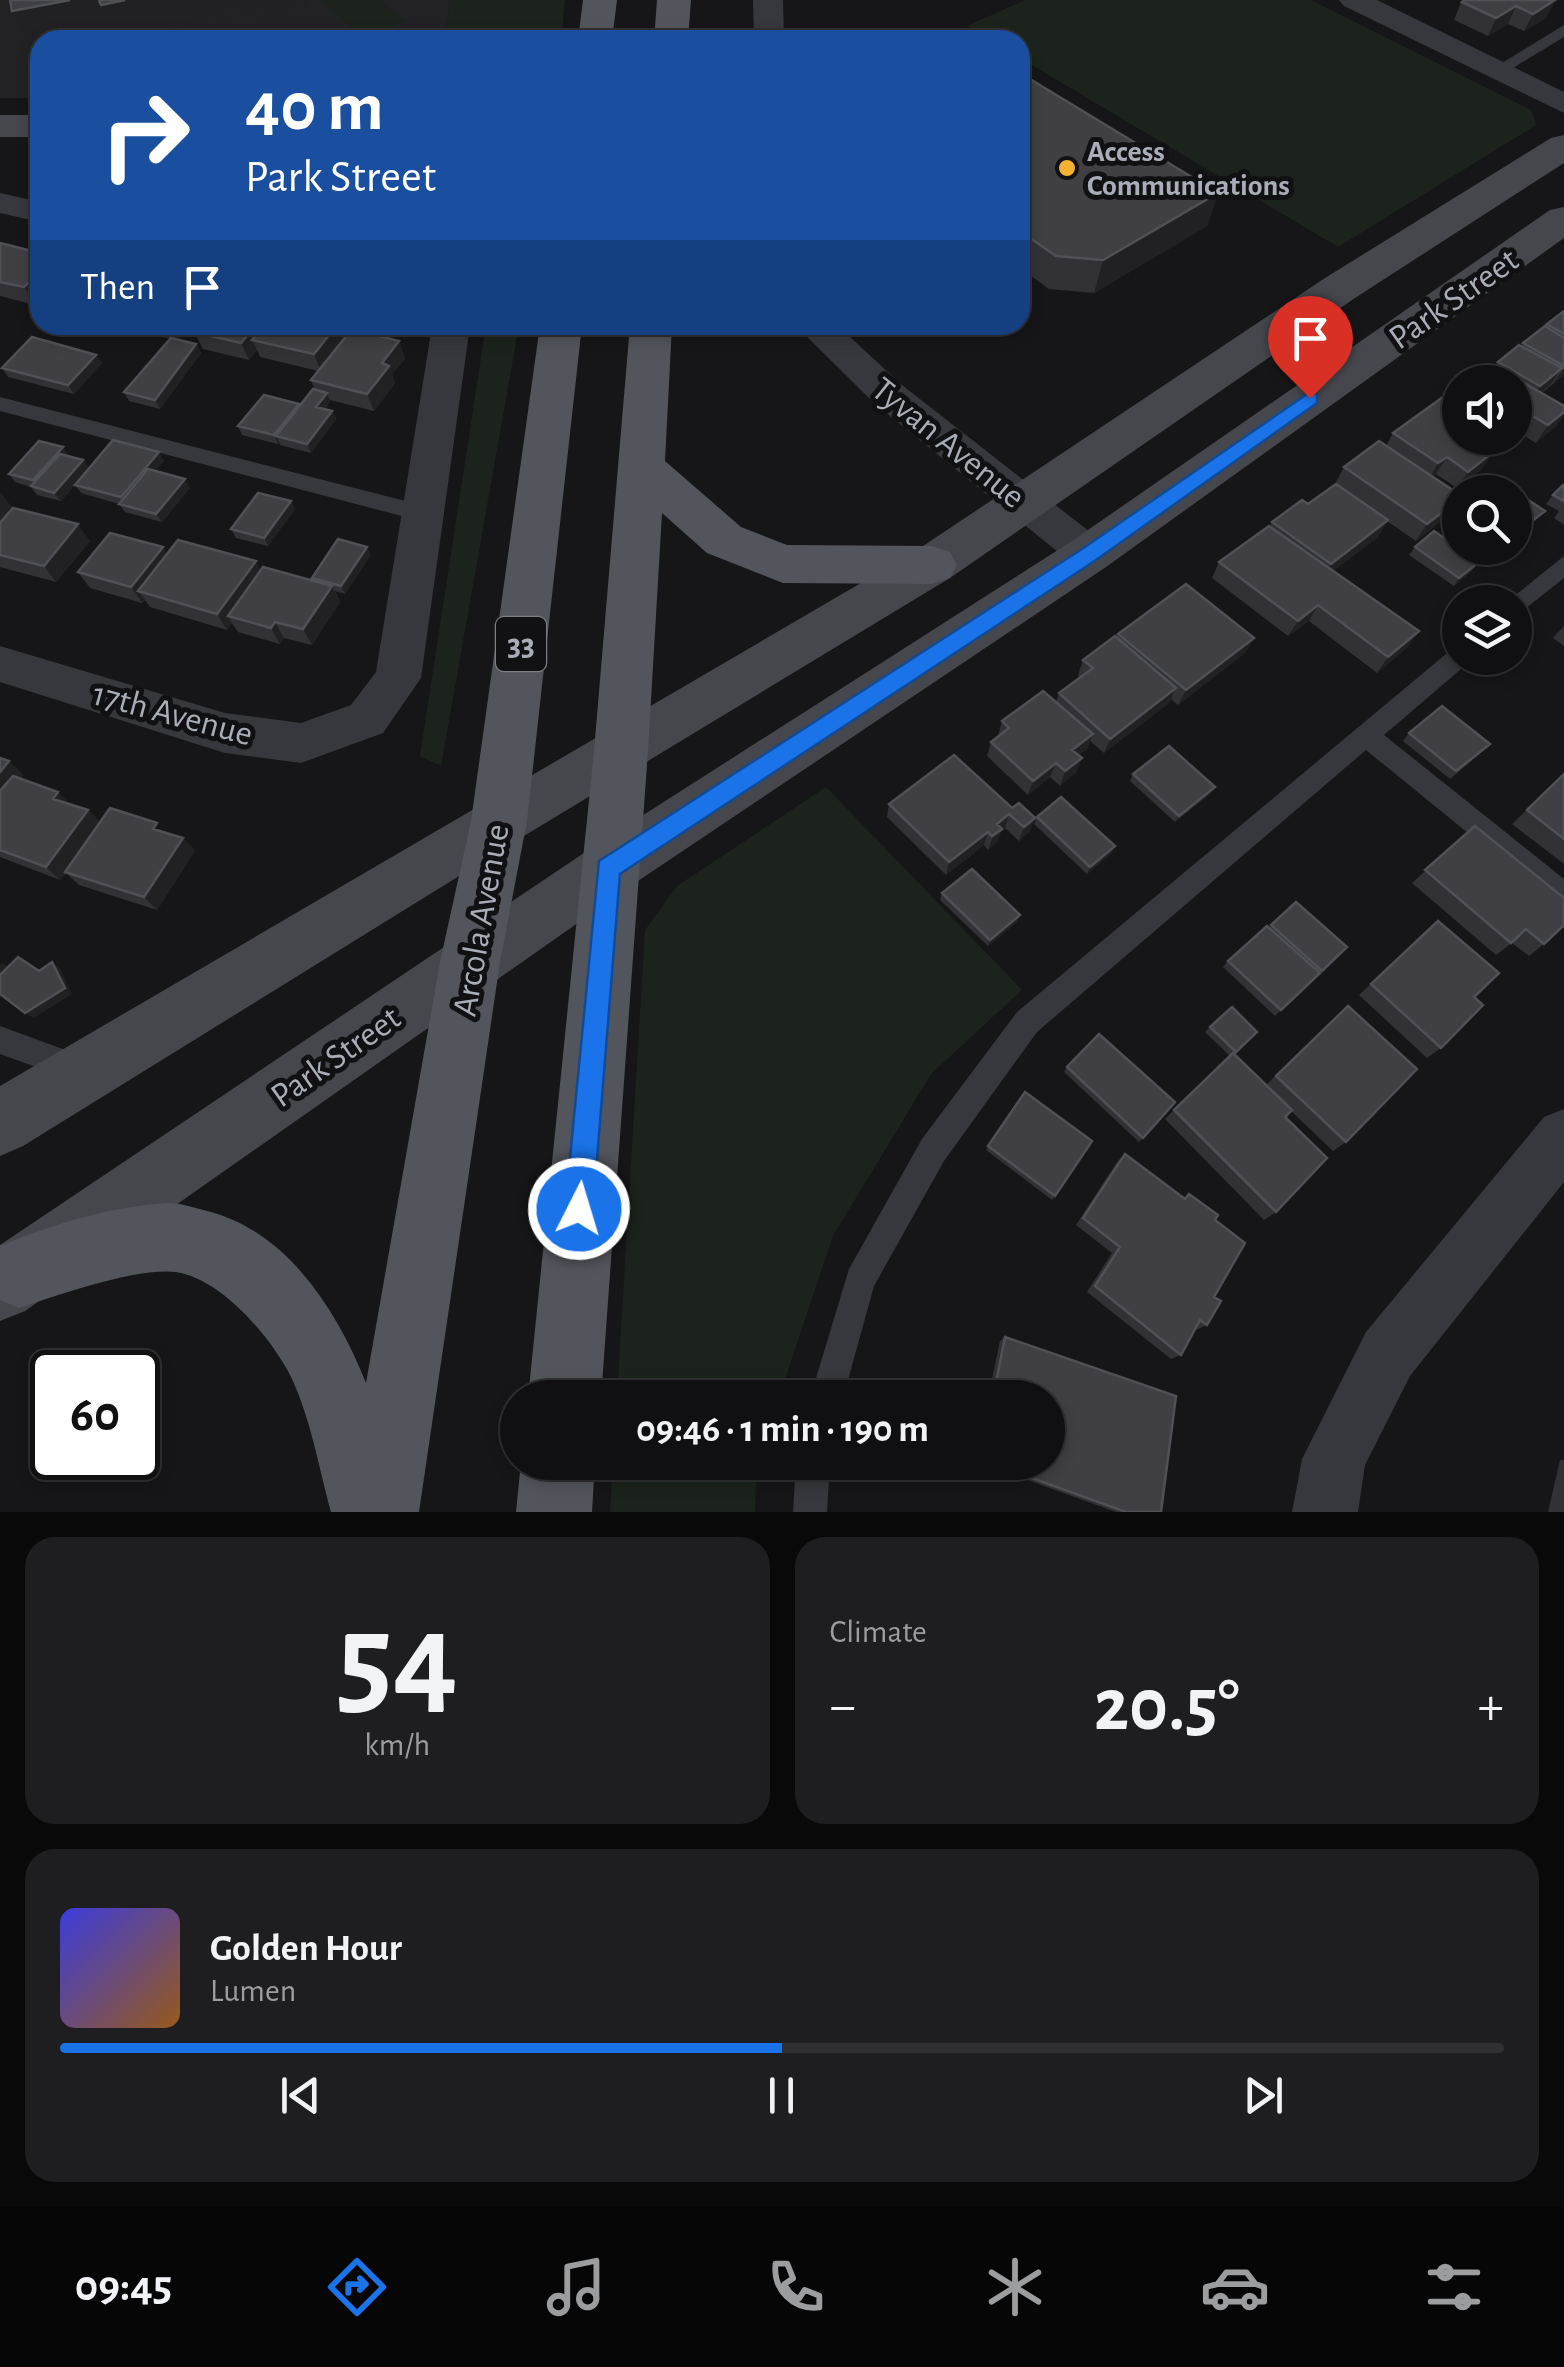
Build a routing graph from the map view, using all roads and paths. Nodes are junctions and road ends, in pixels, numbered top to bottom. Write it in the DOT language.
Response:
graph roads {
  1 [pos="600,0"];
  2 [pos="674,0"];
  3 [pos="768,0"];
  4 [pos="1368,2"];
  5 [pos="596,30"];
  6 [pos="672,30"];
  7 [pos="769,30"];
  8 [pos="1564,30"];
  9 [pos="1497,71"];
  10 [pos="1564,104"];
  11 [pos="0,126"];
  12 [pos="30,126"];
  13 [pos="1564,146"];
  14 [pos="0,203"];
  15 [pos="30,210"];
  16 [pos="1564,219"];
  17 [pos="450,335"];
  18 [pos="560,335"];
  19 [pos="649,335"];
  20 [pos="825,335"];
  21 [pos="0,404"];
  22 [pos="640,466"];
  23 [pos="1023,504"];
  24 [pos="421,512"];
  25 [pos="1089,554"];
  26 [pos="932,565"];
  27 [pos="1564,565"];
  28 [pos="1532,593"];
  29 [pos="0,664"];
  30 [pos="1442,672"];
  31 [pos="1368,736"];
  32 [pos="620,750"];
  33 [pos="498,820"];
  34 [pos="608,869"];
  35 [pos="1564,895"];
  36 [pos="470,962"];
  37 [pos="0,1040"];
  38 [pos="84,1070"];
  39 [pos="0,1124"];
  40 [pos="1564,1137"];
  41 [pos="10,1280"];
  42 [pos="565,1380"];
  43 [pos="831,1380"];
  44 [pos="557,1480"];
  45 [pos="812,1480"];
  46 [pos="368,1512"];
  47 [pos="382,1512"];
  48 [pos="554,1512"];
  49 [pos="810,1512"];
  50 [pos="1325,1512"];
  1 -- 5 [label="main road"];
  2 -- 6 [label="main road"];
  3 -- 7 [label="street"];
  4 -- 9 [label="street"];
  8 -- 9 [label="lane"];
  9 -- 10 [label="street"];
  11 -- 12 [label="main road"];
  13 -- 23 [label="main road, Park Street"];
  14 -- 15 [label="street"];
  16 -- 25 [label="main road, Park Street"];
  17 -- 24 [label="street, 17th Avenue"];
  18 -- 33 [label="main road, Arcola Avenue / 33"];
  19 -- 22 [label="main road"];
  20 -- 23 [label="street, Tyvan Avenue"];
  21 -- 24 [label="lane"];
  22 -- 26 [label="main road"];
  22 -- 32 [label="main road"];
  23 -- 25 [label="street, Tyvan Avenue"];
  23 -- 26 [label="main road, Park Street"];
  24 -- 29 [label="street, 17th Avenue"];
  25 -- 34 [label="main road, Park Street"];
  26 -- 32 [label="main road, Park Street"];
  27 -- 28 [label="lane"];
  30 -- 31 [label="lane"];
  31 -- 35 [label="lane"];
  31 -- 43 [label="lane"];
  32 -- 33 [label="main road, Park Street"];
  32 -- 34 [label="main road"];
  33 -- 36 [label="main road, Arcola Avenue / 33"];
  33 -- 38 [label="main road, Park Street"];
  34 -- 36 [label="main road, Park Street"];
  34 -- 42 [label="main road"];
  36 -- 41 [label="main road, Park Street"];
  36 -- 47 [label="main road, Arcola Avenue / 33"];
  37 -- 38 [label="lane"];
  38 -- 39 [label="main road, Park Street"];
  40 -- 50 [label="street"];
  41 -- 46 [label="main road"];
  44 -- 48 [label="main road"];
  45 -- 49 [label="lane"];
}
